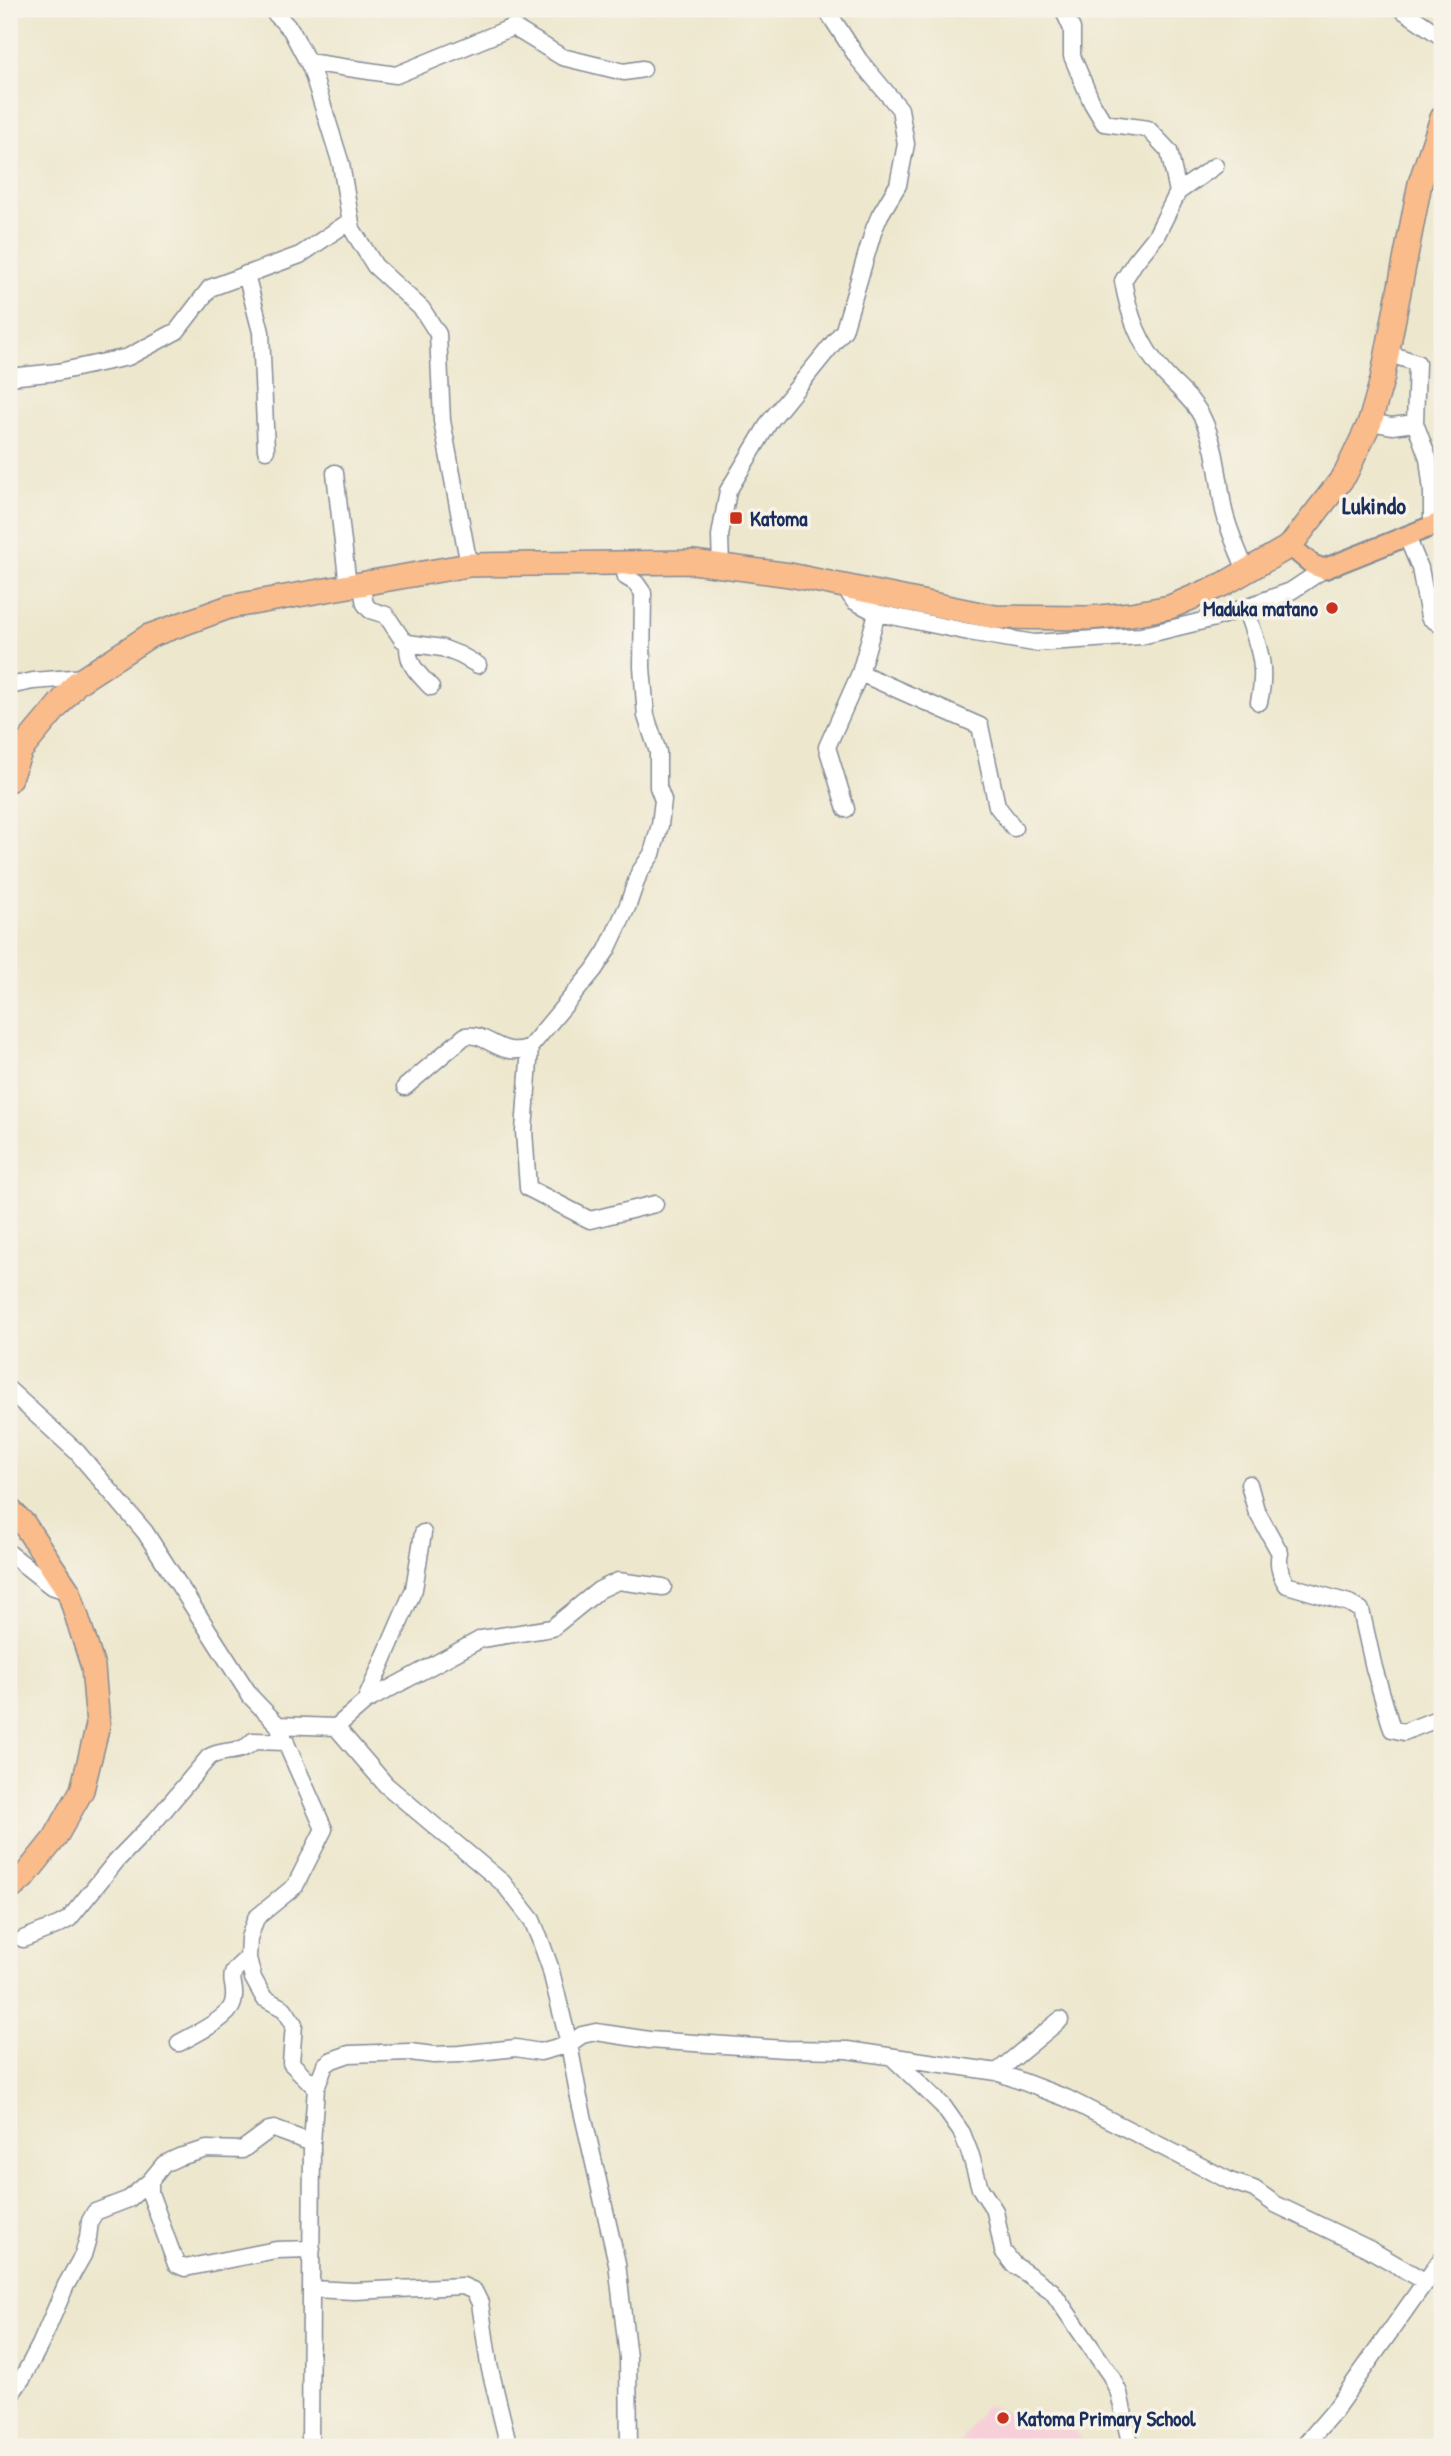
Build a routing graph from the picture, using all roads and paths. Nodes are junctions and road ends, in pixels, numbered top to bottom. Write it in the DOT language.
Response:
graph roads {
  1 [pos="271,9"];
  2 [pos="826,9"];
  3 [pos="1063,9"];
  4 [pos="1401,9"];
  5 [pos="1442,37"];
  6 [pos="307,62"];
  7 [pos="643,69"];
  8 [pos="1442,118"];
  9 [pos="1436,148"];
  10 [pos="1215,166"];
  11 [pos="1178,192"];
  12 [pos="350,221"];
  13 [pos="246,274"];
  14 [pos="1387,353"];
  15 [pos="9,377"];
  16 [pos="1370,422"];
  17 [pos="1415,423"];
  18 [pos="266,450"];
  19 [pos="335,473"];
  20 [pos="1437,524"];
  21 [pos="1407,537"];
  22 [pos="1290,546"];
  23 [pos="623,563"];
  24 [pos="469,565"];
  25 [pos="721,566"];
  26 [pos="1324,569"];
  27 [pos="1246,571"];
  28 [pos="355,585"];
  29 [pos="844,586"];
  30 [pos="1245,607"];
  31 [pos="877,613"];
  32 [pos="1442,626"];
  33 [pos="408,643"];
  34 [pos="478,665"];
  35 [pos="860,673"];
  36 [pos="87,676"];
  37 [pos="9,686"];
  38 [pos="431,687"];
  39 [pos="1259,702"];
  40 [pos="9,780"];
  41 [pos="846,808"];
  42 [pos="1014,828"];
  43 [pos="530,1046"];
  44 [pos="405,1087"];
  45 [pos="654,1204"];
  46 [pos="9,1390"];
  47 [pos="1249,1484"];
  48 [pos="9,1510"];
  49 [pos="423,1533"];
  50 [pos="9,1553"];
  51 [pos="663,1587"];
  52 [pos="69,1592"];
  53 [pos="365,1702"];
  54 [pos="1442,1717"];
  55 [pos="278,1725"];
  56 [pos="336,1727"];
  57 [pos="286,1742"];
  58 [pos="9,1890"];
  59 [pos="23,1939"];
  60 [pos="248,1958"];
  61 [pos="1060,2020"];
  62 [pos="179,2043"];
  63 [pos="569,2044"];
  64 [pos="892,2057"];
  65 [pos="997,2072"];
  66 [pos="316,2088"];
  67 [pos="312,2143"];
  68 [pos="150,2180"];
  69 [pos="312,2249"];
  70 [pos="1442,2258"];
  71 [pos="1426,2282"];
  72 [pos="312,2289"];
  73 [pos="9,2397"];
  74 [pos="310,2447"];
  75 [pos="509,2447"];
  76 [pos="629,2447"];
  77 [pos="1131,2447"];
  78 [pos="1303,2447"];
  1 -- 6 [label="street"];
  2 -- 25 [label="street"];
  3 -- 11 [label="street"];
  4 -- 5 [label="street"];
  6 -- 7 [label="street"];
  6 -- 12 [label="street"];
  8 -- 9 [label="highway"];
  9 -- 14 [label="highway"];
  10 -- 11 [label="street"];
  11 -- 27 [label="street"];
  12 -- 13 [label="street"];
  12 -- 24 [label="street"];
  13 -- 15 [label="street"];
  13 -- 18 [label="street"];
  14 -- 16 [label="highway"];
  14 -- 17 [label="street"];
  16 -- 17 [label="street"];
  16 -- 22 [label="highway"];
  17 -- 20 [label="street"];
  19 -- 28 [label="street"];
  20 -- 21 [label="main road"];
  21 -- 26 [label="main road"];
  21 -- 32 [label="street"];
  22 -- 26 [label="main road"];
  22 -- 27 [label="highway"];
  23 -- 24 [label="highway"];
  23 -- 25 [label="highway"];
  23 -- 43 [label="street"];
  24 -- 28 [label="highway"];
  25 -- 29 [label="highway"];
  26 -- 30 [label="street"];
  27 -- 29 [label="highway"];
  28 -- 33 [label="street"];
  28 -- 36 [label="highway"];
  29 -- 31 [label="street"];
  30 -- 31 [label="street"];
  30 -- 39 [label="street"];
  31 -- 35 [label="street"];
  33 -- 34 [label="street"];
  33 -- 38 [label="street"];
  35 -- 41 [label="street"];
  35 -- 42 [label="street"];
  36 -- 37 [label="street"];
  36 -- 40 [label="highway"];
  43 -- 44 [label="street"];
  43 -- 45 [label="street"];
  46 -- 55 [label="street"];
  47 -- 54 [label="street"];
  48 -- 52 [label="highway"];
  49 -- 53 [label="street"];
  50 -- 52 [label="street"];
  51 -- 53 [label="street"];
  52 -- 58 [label="highway"];
  53 -- 56 [label="street"];
  55 -- 56 [label="street"];
  55 -- 57 [label="street"];
  56 -- 63 [label="street"];
  57 -- 59 [label="street"];
  57 -- 60 [label="street"];
  60 -- 62 [label="street"];
  60 -- 66 [label="street"];
  61 -- 65 [label="street"];
  63 -- 64 [label="street"];
  63 -- 66 [label="street"];
  63 -- 76 [label="street"];
  64 -- 65 [label="street"];
  64 -- 77 [label="street"];
  65 -- 71 [label="street"];
  66 -- 67 [label="street"];
  67 -- 68 [label="street"];
  67 -- 69 [label="street"];
  68 -- 69 [label="street"];
  68 -- 73 [label="street"];
  69 -- 72 [label="street"];
  70 -- 71 [label="street"];
  71 -- 78 [label="street"];
  72 -- 74 [label="street"];
  72 -- 75 [label="street"];
}
